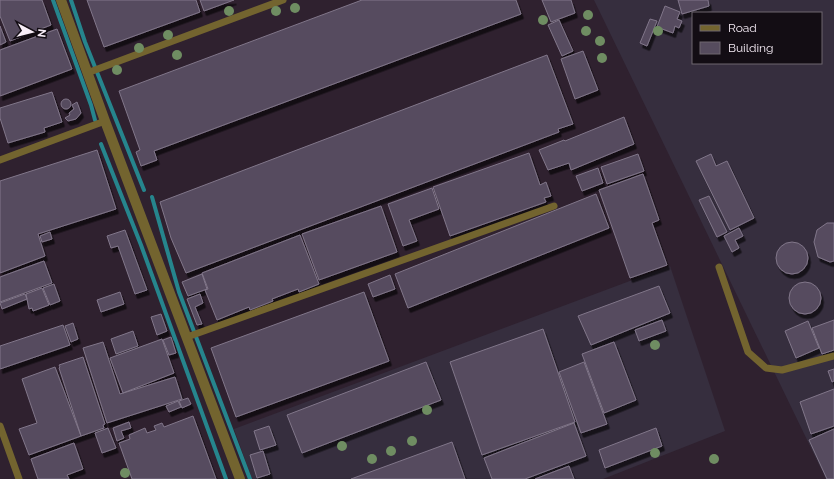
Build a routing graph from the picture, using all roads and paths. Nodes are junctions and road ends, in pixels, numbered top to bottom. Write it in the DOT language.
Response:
graph roads {
  1 [pos="61,0"];
  2 [pos="282,0"];
  3 [pos="87,73"];
  4 [pos="105,121"];
  5 [pos="0,160"];
  6 [pos="554,206"];
  7 [pos="720,268"];
  8 [pos="187,337"];
  9 [pos="834,356"];
  10 [pos="0,426"];
  11 [pos="20,479"];
  12 [pos="240,479"];
  1 -- 3 [label="street"];
  2 -- 3 [label="lane"];
  3 -- 4 [label="street"];
  4 -- 5 [label="lane"];
  4 -- 8 [label="street"];
  6 -- 8 [label="lane"];
  7 -- 9 [label="lane"];
  8 -- 12 [label="street"];
  10 -- 11 [label="lane"];
}
